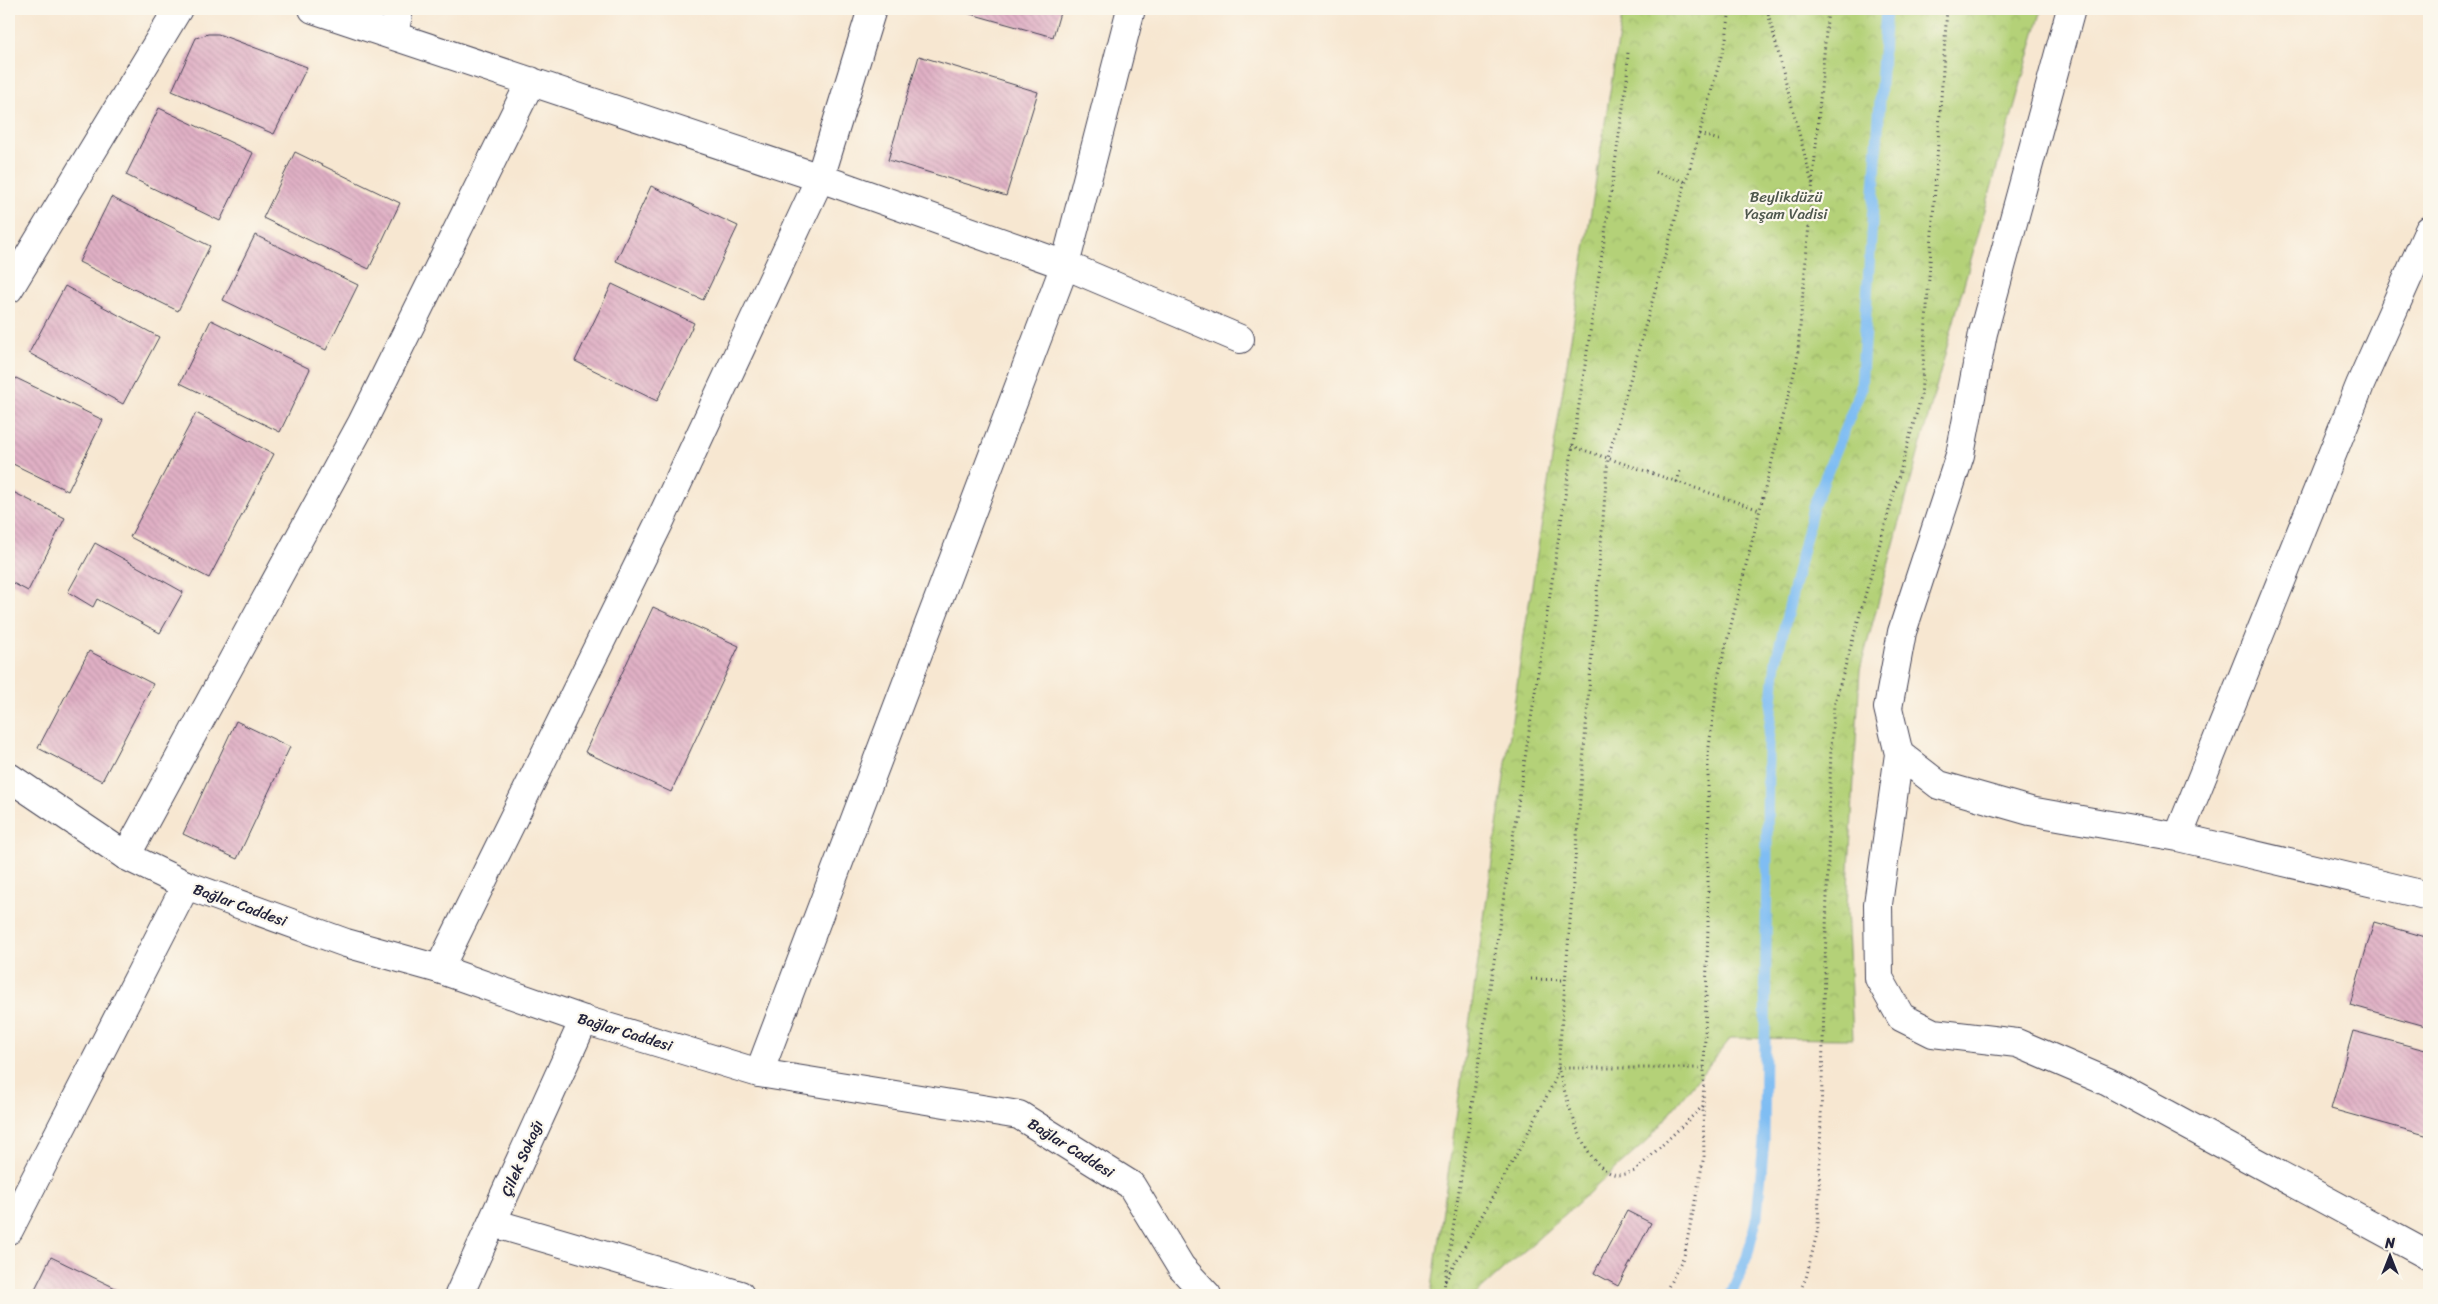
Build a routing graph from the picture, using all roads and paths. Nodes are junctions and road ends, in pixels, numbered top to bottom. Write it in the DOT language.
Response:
graph roads {
  1 [pos="178,9"];
  2 [pos="313,9"];
  3 [pos="400,9"];
  4 [pos="872,9"];
  5 [pos="1131,9"];
  6 [pos="1730,9"];
  7 [pos="1767,9"];
  8 [pos="1828,9"];
  9 [pos="2071,9"];
  10 [pos="394,35"];
  11 [pos="1628,49"];
  12 [pos="530,81"];
  13 [pos="1699,134"];
  14 [pos="1719,140"];
  15 [pos="1655,172"];
  16 [pos="820,178"];
  17 [pos="1686,182"];
  18 [pos="1814,191"];
  19 [pos="2429,230"];
  20 [pos="1065,265"];
  21 [pos="9,290"];
  22 [pos="1240,339"];
  23 [pos="1572,446"];
  24 [pos="1608,458"];
  25 [pos="1680,472"];
  26 [pos="1677,482"];
  27 [pos="1760,510"];
  28 [pos="1899,754"];
  29 [pos="9,778"];
  30 [pos="2178,837"];
  31 [pos="126,856"];
  32 [pos="186,885"];
  33 [pos="2429,896"];
  34 [pos="439,969"];
  35 [pos="1531,979"];
  36 [pos="1565,980"];
  37 [pos="584,1020"];
  38 [pos="1558,1068"];
  39 [pos="1704,1068"];
  40 [pos="759,1073"];
  41 [pos="1703,1106"];
  42 [pos="493,1223"];
  43 [pos="9,1230"];
  44 [pos="2429,1256"];
  45 [pos="1445,1281"];
  46 [pos="459,1295"];
  47 [pos="740,1295"];
  48 [pos="1207,1295"];
  49 [pos="1443,1295"];
  50 [pos="1664,1295"];
  1 -- 21 [label="street"];
  2 -- 10 [label="street"];
  3 -- 10 [label="street"];
  4 -- 16 [label="street"];
  5 -- 20 [label="street"];
  6 -- 13 [label="path"];
  7 -- 18 [label="path"];
  8 -- 18 [label="path"];
  9 -- 28 [label="street"];
  10 -- 12 [label="street"];
  11 -- 23 [label="path"];
  12 -- 16 [label="street"];
  12 -- 31 [label="street"];
  13 -- 14 [label="path"];
  13 -- 17 [label="path"];
  15 -- 17 [label="path"];
  16 -- 20 [label="street"];
  16 -- 34 [label="street"];
  17 -- 24 [label="path"];
  18 -- 27 [label="path"];
  19 -- 30 [label="street"];
  20 -- 22 [label="street"];
  20 -- 40 [label="street"];
  23 -- 24 [label="path"];
  23 -- 45 [label="path"];
  24 -- 26 [label="path"];
  24 -- 36 [label="path"];
  25 -- 26 [label="path"];
  26 -- 27 [label="path"];
  27 -- 39 [label="path"];
  28 -- 30 [label="street"];
  28 -- 44 [label="street"];
  29 -- 31 [label="street, Bağlar Caddesi"];
  30 -- 33 [label="street"];
  31 -- 32 [label="street, Bağlar Caddesi"];
  32 -- 34 [label="street, Bağlar Caddesi"];
  32 -- 43 [label="street"];
  34 -- 37 [label="street, Bağlar Caddesi"];
  35 -- 36 [label="path"];
  36 -- 38 [label="path"];
  37 -- 40 [label="street, Bağlar Caddesi"];
  37 -- 42 [label="street, Çilek Sokağı"];
  38 -- 39 [label="path"];
  38 -- 41 [label="path"];
  38 -- 45 [label="path"];
  39 -- 41 [label="path"];
  40 -- 48 [label="street, Bağlar Caddesi"];
  41 -- 50 [label="path"];
  42 -- 46 [label="street, Çilek Sokağı"];
  42 -- 47 [label="street"];
  45 -- 49 [label="path"];
}
